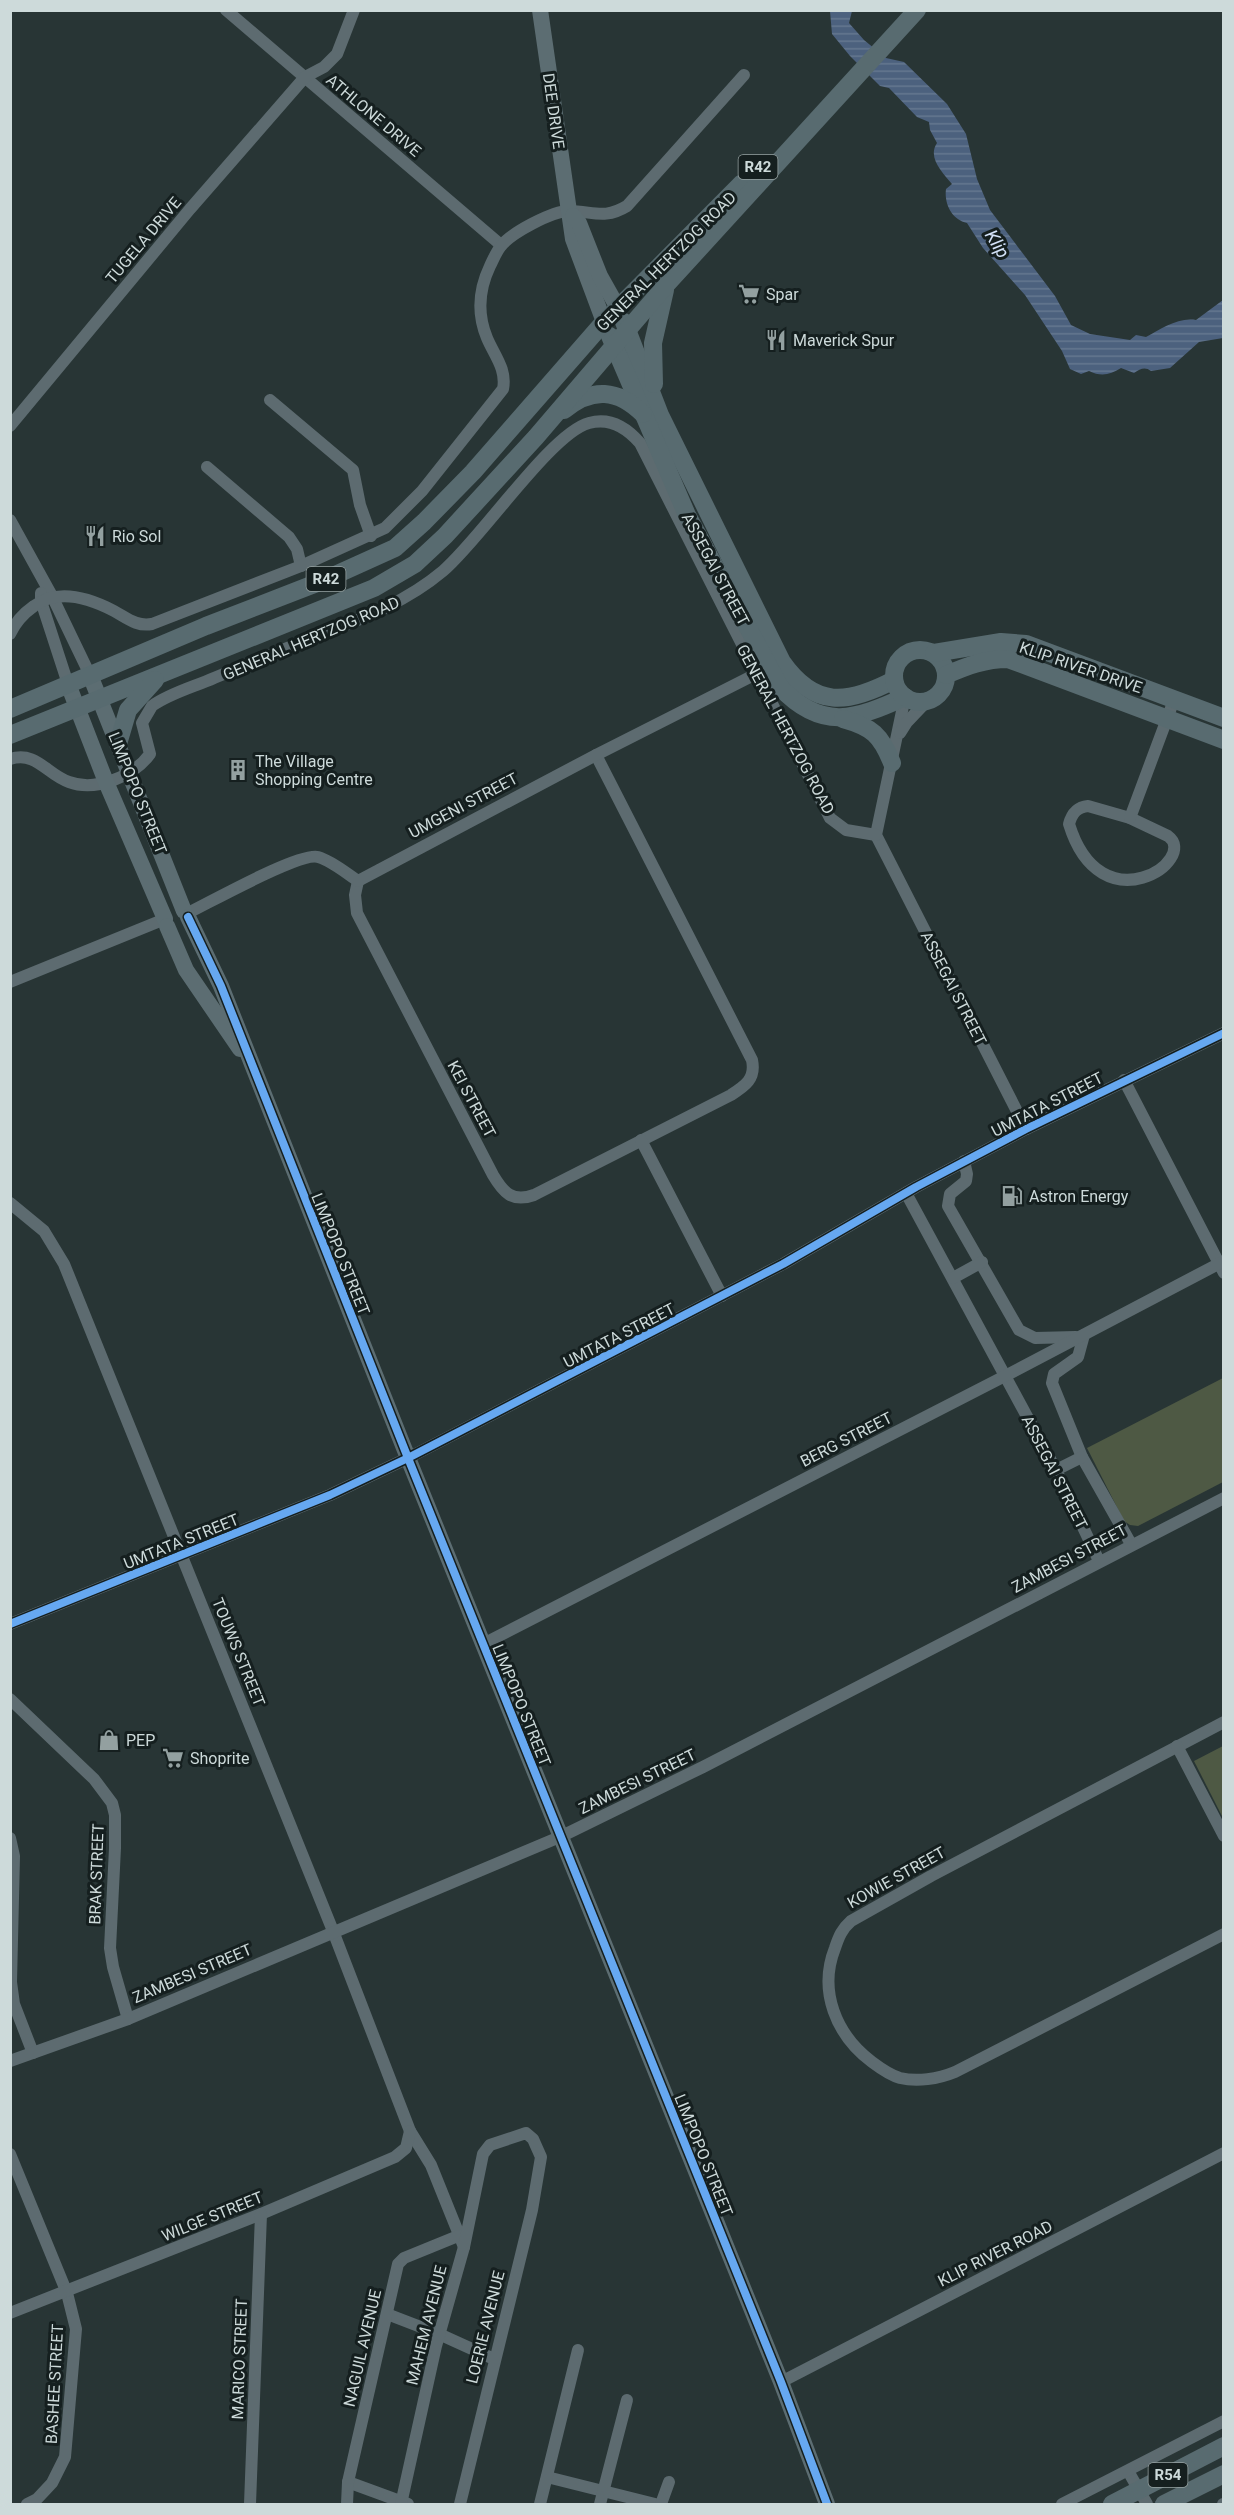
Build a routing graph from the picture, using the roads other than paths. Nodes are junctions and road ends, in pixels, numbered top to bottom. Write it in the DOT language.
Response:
graph roads {
  1 [pos="225,10"];
  2 [pos="354,10"];
  3 [pos="540,10"];
  4 [pos="907,13"];
  5 [pos="744,75"];
  6 [pos="304,77"];
  7 [pos="837,90"];
  8 [pos="569,211"];
  9 [pos="501,245"];
  10 [pos="666,285"];
  11 [pos="618,308"];
  12 [pos="604,322"];
  13 [pos="628,329"];
  14 [pos="614,345"];
  15 [pos="270,400"];
  16 [pos="650,411"];
  17 [pos="546,425"];
  18 [pos="10,426"];
  19 [pos="207,467"];
  20 [pos="10,520"];
  21 [pos="371,536"];
  22 [pos="300,566"];
  23 [pos="47,598"];
  24 [pos="10,634"];
  25 [pos="934,653"];
  26 [pos="756,674"];
  27 [pos="90,675"];
  28 [pos="160,675"];
  29 [pos="946,675"];
  30 [pos="894,680"];
  31 [pos="68,684"];
  32 [pos="905,697"];
  33 [pos="100,698"];
  34 [pos="1174,700"];
  35 [pos="927,701"];
  36 [pos="76,708"];
  37 [pos="10,709"];
  38 [pos="1166,717"];
  39 [pos="841,718"];
  40 [pos="1224,718"];
  41 [pos="10,735"];
  42 [pos="1224,740"];
  43 [pos="896,742"];
  44 [pos="118,744"];
  45 [pos="596,755"];
  46 [pos="10,759"];
  47 [pos="892,763"];
  48 [pos="130,772"];
  49 [pos="106,782"];
  50 [pos="1130,818"];
  51 [pos="876,835"];
  52 [pos="357,881"];
  53 [pos="186,914"];
  54 [pos="166,923"];
  55 [pos="10,982"];
  56 [pos="1224,1033"];
  57 [pos="252,1067"];
  58 [pos="1124,1080"];
  59 [pos="1026,1129"];
  60 [pos="641,1140"];
  61 [pos="964,1161"];
  62 [pos="906,1193"];
  63 [pos="10,1203"];
  64 [pos="982,1262"];
  65 [pos="1222,1266"];
  66 [pos="953,1278"];
  67 [pos="722,1296"];
  68 [pos="1082,1336"];
  69 [pos="1005,1376"];
  70 [pos="1082,1457"];
  71 [pos="408,1458"];
  72 [pos="1056,1470"];
  73 [pos="1223,1499"];
  74 [pos="1131,1544"];
  75 [pos="182,1555"];
  76 [pos="1100,1561"];
  77 [pos="10,1624"];
  78 [pos="483,1644"];
  79 [pos="10,1699"];
  80 [pos="1224,1722"];
  81 [pos="1177,1746"];
  82 [pos="562,1836"];
  83 [pos="1224,1836"];
  84 [pos="10,1838"];
  85 [pos="12,1884"];
  86 [pos="333,1931"];
  87 [pos="1224,1934"];
  88 [pos="128,2019"];
  89 [pos="33,2053"];
  90 [pos="10,2061"];
  91 [pos="410,2131"];
  92 [pos="1224,2153"];
  93 [pos="10,2154"];
  94 [pos="483,2154"];
  95 [pos="261,2214"];
  96 [pos="461,2242"];
  97 [pos="67,2292"];
  98 [pos="10,2313"];
  99 [pos="387,2314"];
  100 [pos="439,2334"];
  101 [pos="578,2350"];
  102 [pos="494,2359"];
  103 [pos="781,2382"];
  104 [pos="627,2400"];
  105 [pos="1224,2421"];
  106 [pos="1224,2446"];
  107 [pos="1128,2471"];
  108 [pos="1224,2474"];
  109 [pos="547,2477"];
  110 [pos="348,2482"];
  111 [pos="669,2482"];
  112 [pos="603,2491"];
  113 [pos="1143,2497"];
  114 [pos="403,2504"];
  115 [pos="27,2505"];
  116 [pos="250,2505"];
  117 [pos="347,2505"];
  118 [pos="460,2505"];
  119 [pos="540,2505"];
  120 [pos="600,2505"];
  121 [pos="655,2505"];
  122 [pos="661,2505"];
  123 [pos="827,2505"];
  124 [pos="1062,2505"];
  125 [pos="1112,2505"];
  126 [pos="1164,2505"];
  1 -- 6 [label="street, ATHLONE DRIVE"];
  2 -- 6 [label="street, TUGELA DRIVE"];
  3 -- 8 [label="street, DEE DRIVE"];
  4 -- 7 [label="main road, GENERAL HERTZOG ROAD / R42"];
  5 -- 8 [label="street"];
  6 -- 9 [label="street, ATHLONE DRIVE"];
  6 -- 18 [label="street, TUGELA DRIVE"];
  7 -- 10 [label="main road, GENERAL HERTZOG ROAD / R42"];
  7 -- 11 [label="main road, GENERAL HERTZOG ROAD / R42"];
  8 -- 9 [label="street"];
  8 -- 11 [label="street, DEE DRIVE"];
  8 -- 12 [label="street, DEE DRIVE"];
  9 -- 21 [label="street"];
  10 -- 13 [label="main road, GENERAL HERTZOG ROAD / R42"];
  10 -- 16 [label="main road"];
  11 -- 12 [label="main road, GENERAL HERTZOG ROAD / R42"];
  11 -- 13 [label="main road, ASSEGAI STREET"];
  12 -- 14 [label="main road, ASSEGAI STREET"];
  12 -- 27 [label="main road, GENERAL HERTZOG ROAD / R42"];
  13 -- 14 [label="main road, GENERAL HERTZOG ROAD / R42"];
  13 -- 16 [label="main road, ASSEGAI STREET"];
  14 -- 16 [label="main road, ASSEGAI STREET"];
  14 -- 17 [label="main road, GENERAL HERTZOG ROAD / R42"];
  15 -- 21 [label="street"];
  16 -- 17 [label="main road"];
  16 -- 30 [label="main road, ASSEGAI STREET"];
  16 -- 39 [label="main road, ASSEGAI STREET"];
  17 -- 28 [label="main road, GENERAL HERTZOG ROAD / R42"];
  19 -- 22 [label="street"];
  20 -- 23 [label="street"];
  21 -- 22 [label="street"];
  22 -- 23 [label="street"];
  23 -- 24 [label="street"];
  23 -- 27 [label="street"];
  23 -- 31 [label="street"];
  25 -- 29 [label="main road"];
  25 -- 30 [label="main road, KLIP RIVER DRIVE"];
  25 -- 34 [label="main road, KLIP RIVER DRIVE"];
  26 -- 45 [label="street, UMGENI STREET"];
  26 -- 48 [label="street, GENERAL HERTZOG ROAD"];
  26 -- 51 [label="street, GENERAL HERTZOG ROAD"];
  27 -- 31 [label="main road, GENERAL HERTZOG ROAD / R42"];
  27 -- 33 [label="street, LIMPOPO STREET"];
  28 -- 33 [label="main road, GENERAL HERTZOG ROAD / R42"];
  28 -- 44 [label="main road"];
  29 -- 35 [label="main road"];
  29 -- 38 [label="main road, KLIP RIVER DRIVE"];
  30 -- 32 [label="main road"];
  31 -- 36 [label="street, LIMPOPO STREET"];
  31 -- 37 [label="main road, GENERAL HERTZOG ROAD / R42"];
  32 -- 35 [label="main road"];
  32 -- 39 [label="main road, ASSEGAI STREET"];
  32 -- 43 [label="street"];
  33 -- 36 [label="main road, GENERAL HERTZOG ROAD / R42"];
  33 -- 44 [label="street, LIMPOPO STREET"];
  34 -- 38 [label="street"];
  34 -- 40 [label="main road, KLIP RIVER DRIVE"];
  35 -- 43 [label="street"];
  36 -- 41 [label="main road, GENERAL HERTZOG ROAD / R42"];
  36 -- 49 [label="street, LIMPOPO STREET"];
  38 -- 42 [label="main road, KLIP RIVER DRIVE"];
  38 -- 50 [label="street"];
  39 -- 47 [label="main road"];
  43 -- 47 [label="street"];
  44 -- 48 [label="street, LIMPOPO STREET"];
  45 -- 52 [label="street, UMGENI STREET"];
  45 -- 60 [label="street, KEI STREET"];
  46 -- 49 [label="street, GENERAL HERTZOG ROAD"];
  47 -- 51 [label="street"];
  48 -- 49 [label="street, GENERAL HERTZOG ROAD"];
  48 -- 53 [label="street, LIMPOPO STREET"];
  49 -- 54 [label="street, LIMPOPO STREET"];
  50 -- 50 [label="street"];
  51 -- 59 [label="street, ASSEGAI STREET"];
  52 -- 53 [label="street"];
  52 -- 60 [label="street, KEI STREET"];
  53 -- 54 [label="street"];
  53 -- 57 [label="street, LIMPOPO STREET"];
  54 -- 55 [label="street"];
  54 -- 57 [label="street, LIMPOPO STREET"];
  56 -- 58 [label="street, UMTATA STREET"];
  57 -- 71 [label="street, LIMPOPO STREET"];
  58 -- 59 [label="street, UMTATA STREET"];
  58 -- 65 [label="street"];
  59 -- 61 [label="street, UMTATA STREET"];
  60 -- 67 [label="street"];
  61 -- 62 [label="street, UMTATA STREET"];
  61 -- 64 [label="street"];
  62 -- 66 [label="street, ASSEGAI STREET"];
  62 -- 67 [label="street, UMTATA STREET"];
  63 -- 75 [label="street, TOUWS STREET"];
  64 -- 66 [label="street"];
  64 -- 68 [label="street"];
  65 -- 68 [label="street, BERG STREET"];
  66 -- 69 [label="street, ASSEGAI STREET"];
  67 -- 71 [label="street, UMTATA STREET"];
  68 -- 69 [label="street, BERG STREET"];
  68 -- 70 [label="street, ASSEGAI STREET"];
  69 -- 72 [label="street, ASSEGAI STREET"];
  69 -- 78 [label="street, BERG STREET"];
  70 -- 72 [label="street"];
  70 -- 74 [label="street, ASSEGAI STREET"];
  71 -- 75 [label="street, UMTATA STREET"];
  71 -- 78 [label="street, LIMPOPO STREET"];
  72 -- 76 [label="street, ASSEGAI STREET"];
  73 -- 74 [label="street, ZAMBESI STREET"];
  74 -- 76 [label="street, ZAMBESI STREET"];
  75 -- 77 [label="street, UMTATA STREET"];
  75 -- 86 [label="street, TOUWS STREET"];
  76 -- 82 [label="street, ZAMBESI STREET"];
  78 -- 82 [label="street, LIMPOPO STREET"];
  79 -- 88 [label="street, BRAK STREET"];
  80 -- 81 [label="street, KOWIE STREET"];
  81 -- 83 [label="street"];
  81 -- 87 [label="street, KOWIE STREET"];
  82 -- 86 [label="street, ZAMBESI STREET"];
  82 -- 103 [label="street, LIMPOPO STREET"];
  84 -- 85 [label="street"];
  85 -- 89 [label="street"];
  86 -- 88 [label="street, ZAMBESI STREET"];
  86 -- 91 [label="street, TOUWS STREET"];
  88 -- 89 [label="street, ZAMBESI STREET"];
  89 -- 90 [label="street, ZAMBESI STREET"];
  91 -- 95 [label="street, WILGE STREET"];
  91 -- 96 [label="street, TOUWS STREET"];
  92 -- 103 [label="street, KLIP RIVER ROAD"];
  93 -- 97 [label="street, BASHEE STREET"];
  94 -- 96 [label="street, MAHEM AVENUE"];
  94 -- 102 [label="street, LOERIE AVENUE"];
  95 -- 97 [label="street, WILGE STREET"];
  95 -- 116 [label="street, MARICO STREET"];
  96 -- 99 [label="street, NAGUIL AVENUE"];
  96 -- 100 [label="street, MAHEM AVENUE"];
  97 -- 98 [label="street, WILGE STREET"];
  97 -- 115 [label="street, BASHEE STREET"];
  99 -- 100 [label="street"];
  99 -- 110 [label="street, NAGUIL AVENUE"];
  100 -- 102 [label="street"];
  100 -- 114 [label="street, MAHEM AVENUE"];
  101 -- 109 [label="street"];
  102 -- 118 [label="street, LOERIE AVENUE"];
  103 -- 123 [label="street, LIMPOPO STREET"];
  104 -- 112 [label="street"];
  105 -- 107 [label="street"];
  106 -- 113 [label="main road, R54"];
  107 -- 113 [label="street"];
  107 -- 124 [label="street"];
  108 -- 126 [label="main road, R54"];
  109 -- 112 [label="street"];
  109 -- 119 [label="street"];
  110 -- 114 [label="street"];
  110 -- 117 [label="street, NAGUIL AVENUE"];
  111 -- 122 [label="street"];
  112 -- 120 [label="street"];
  112 -- 121 [label="street"];
  113 -- 125 [label="main road, R54"];
}
